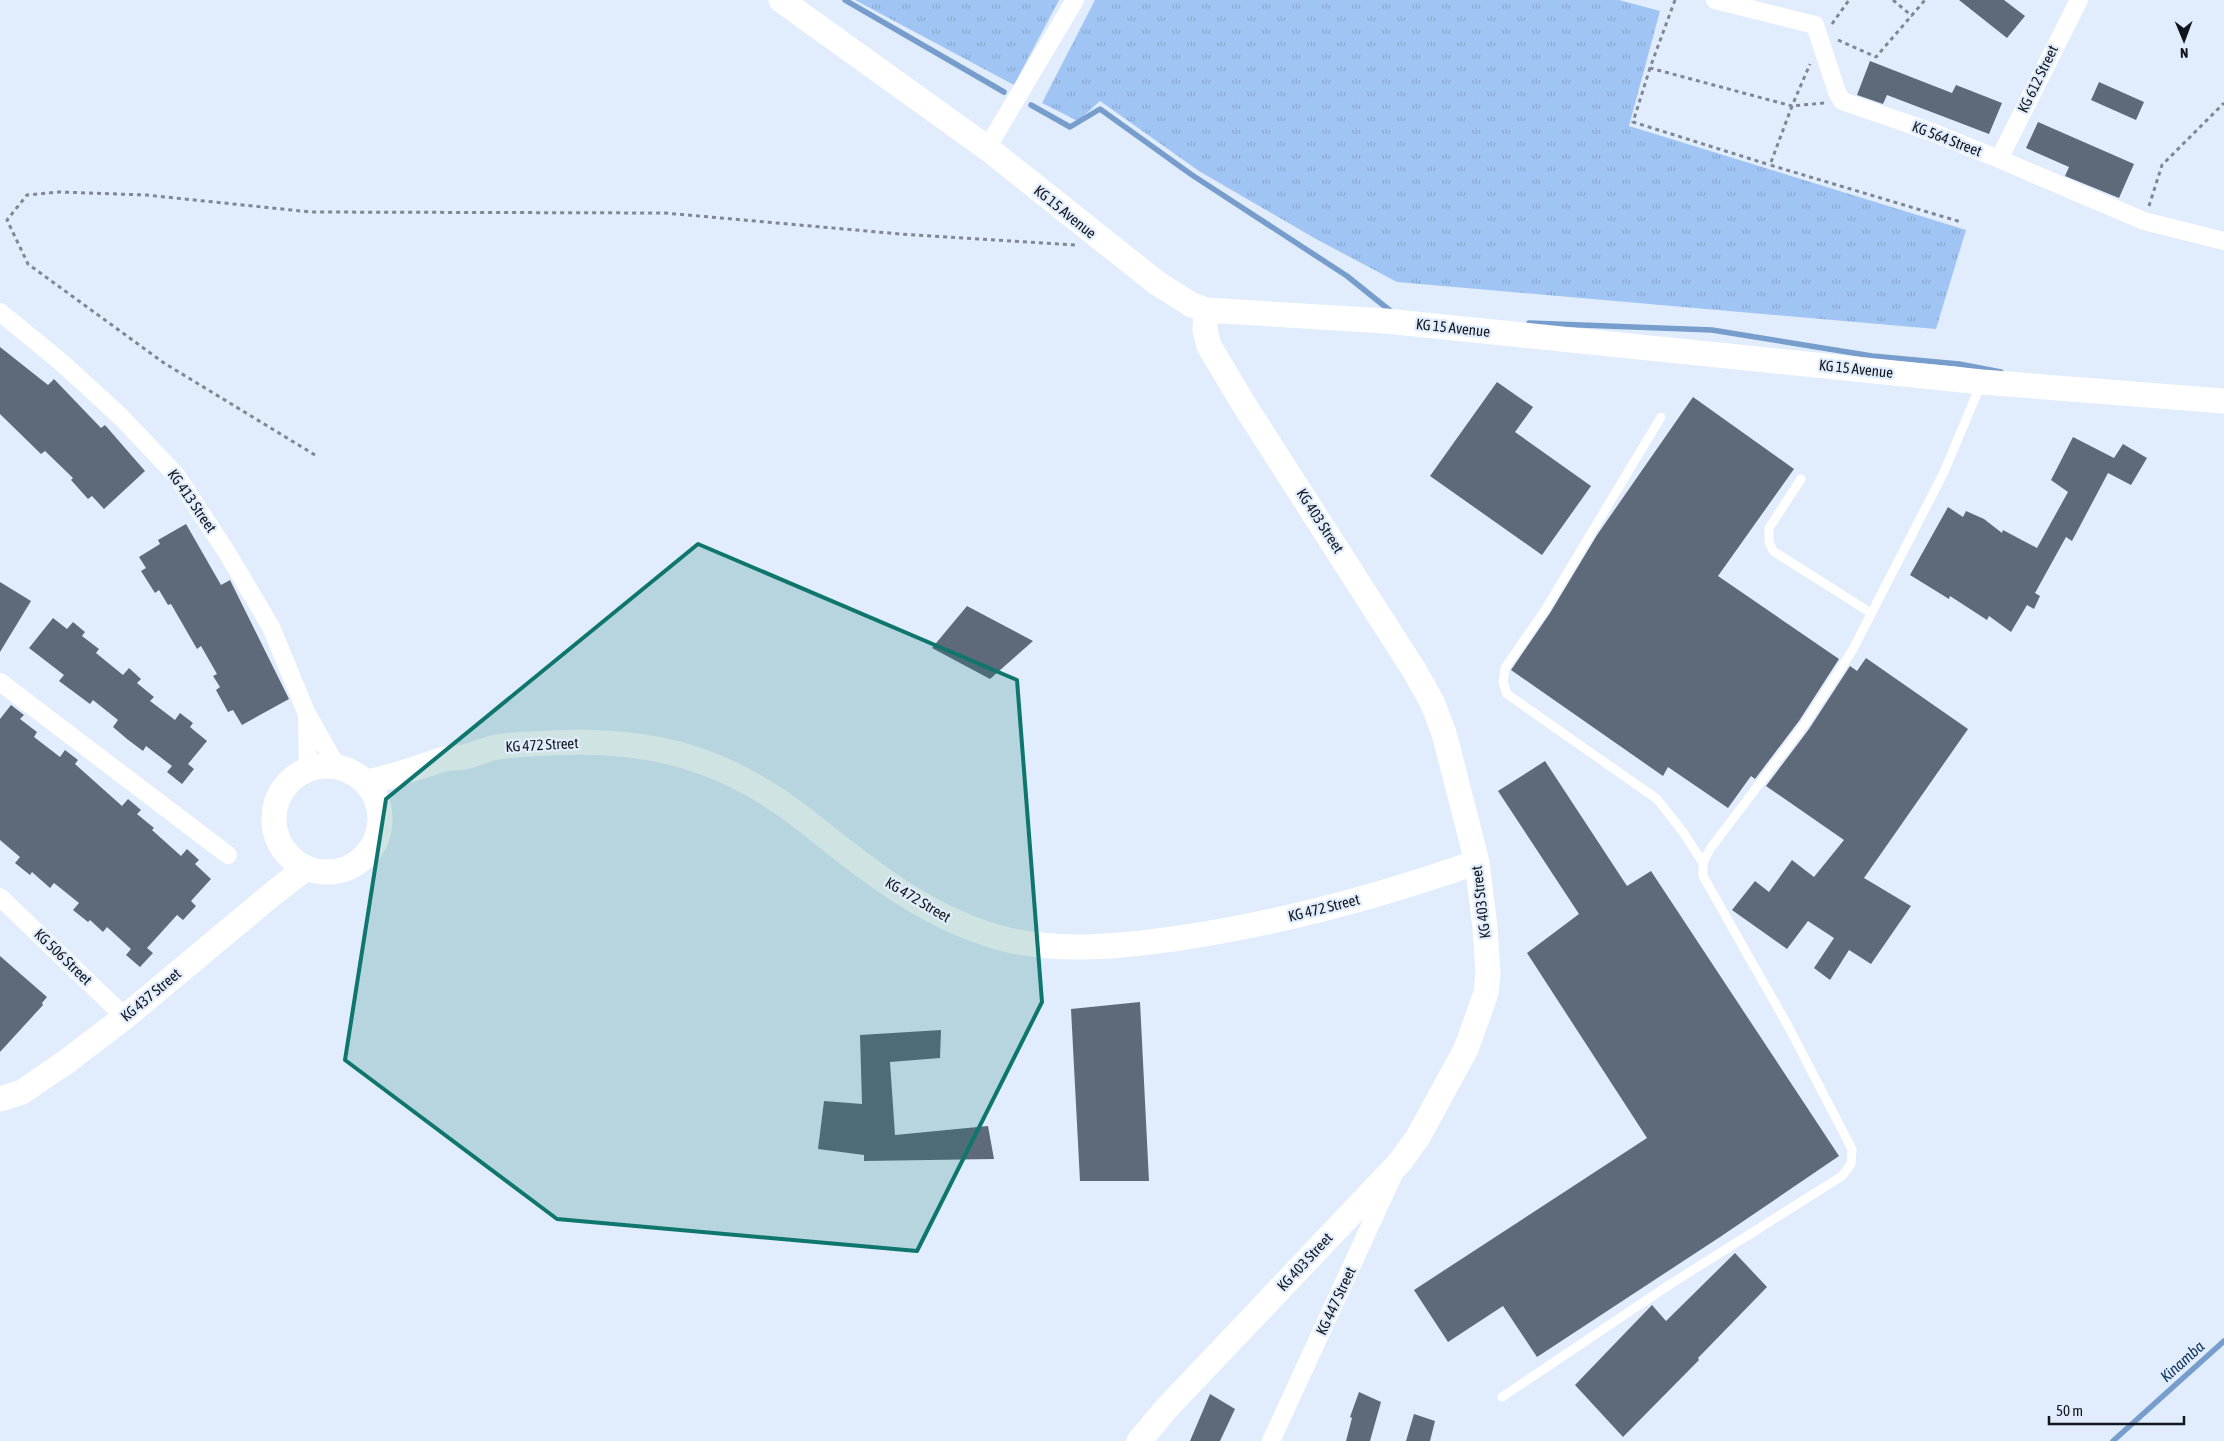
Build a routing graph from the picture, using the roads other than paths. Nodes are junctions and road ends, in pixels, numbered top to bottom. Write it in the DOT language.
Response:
graph roads {
  1 [pos="781,0"];
  2 [pos="1075,0"];
  3 [pos="1716,0"];
  4 [pos="2079,0"];
  5 [pos="987,148"];
  6 [pos="1999,159"];
  7 [pos="2224,241"];
  8 [pos="1206,310"];
  9 [pos="0,312"];
  10 [pos="1982,382"];
  11 [pos="2224,401"];
  12 [pos="1661,417"];
  13 [pos="1801,479"];
  14 [pos="1871,614"];
  15 [pos="0,682"];
  16 [pos="306,712"];
  17 [pos="337,767"];
  18 [pos="308,769"];
  19 [pos="416,769"];
  20 [pos="367,782"];
  21 [pos="380,809"];
  22 [pos="283,849"];
  23 [pos="228,855"];
  24 [pos="1477,862"];
  25 [pos="1703,863"];
  26 [pos="306,868"];
  27 [pos="275,892"];
  28 [pos="0,897"];
  29 [pos="125,1017"];
  30 [pos="11,1096"];
  31 [pos="1400,1162"];
  32 [pos="1502,1397"];
  33 [pos="1139,1441"];
  34 [pos="1271,1441"];
  1 -- 5 [label="main road, KG 15 Avenue"];
  2 -- 5 [label="street"];
  3 -- 6 [label="street, KG 564 Street"];
  4 -- 6 [label="street, KG 612 Street"];
  5 -- 8 [label="main road, KG 15 Avenue"];
  6 -- 7 [label="street, KG 564 Street"];
  8 -- 10 [label="main road, KG 15 Avenue"];
  8 -- 24 [label="main road, KG 403 Street"];
  9 -- 16 [label="street, KG 413 Street"];
  10 -- 11 [label="main road, KG 15 Avenue"];
  10 -- 14 [label="lane"];
  12 -- 25 [label="lane"];
  13 -- 14 [label="lane"];
  14 -- 25 [label="lane"];
  15 -- 23 [label="street"];
  16 -- 17 [label="street, KG 413 Street"];
  16 -- 18 [label="street, KG 413 Street"];
  17 -- 18 [label="main road"];
  17 -- 20 [label="main road"];
  18 -- 22 [label="main road"];
  19 -- 20 [label="main road, KG 472 Street"];
  19 -- 21 [label="main road, KG 472 Street"];
  19 -- 24 [label="main road, KG 472 Street"];
  20 -- 21 [label="main road"];
  21 -- 26 [label="main road"];
  22 -- 26 [label="main road"];
  22 -- 27 [label="main road"];
  24 -- 31 [label="main road, KG 403 Street"];
  25 -- 32 [label="lane"];
  26 -- 27 [label="main road, KG 437 Street"];
  27 -- 29 [label="main road, KG 437 Street"];
  28 -- 29 [label="street, KG 506 Street"];
  29 -- 30 [label="main road, KG 437 Street"];
  31 -- 33 [label="main road, KG 403 Street"];
  31 -- 34 [label="street, KG 447 Street"];
}
